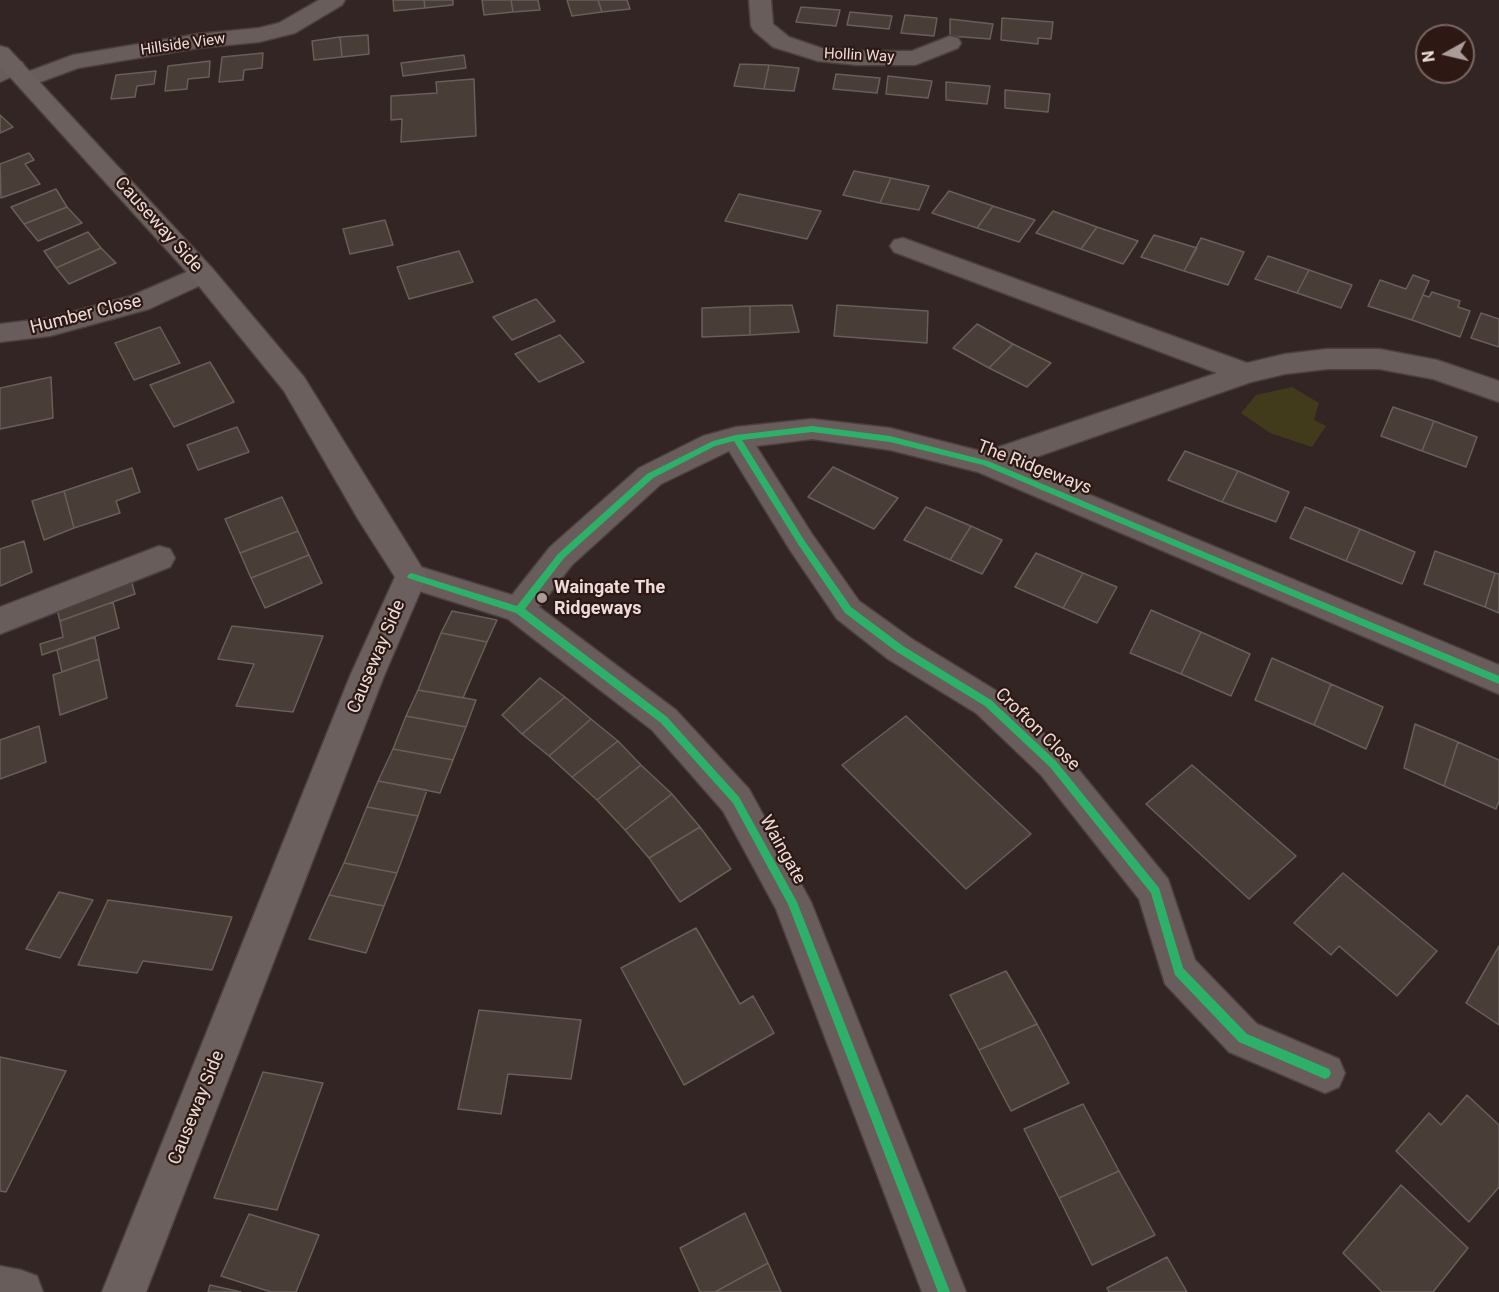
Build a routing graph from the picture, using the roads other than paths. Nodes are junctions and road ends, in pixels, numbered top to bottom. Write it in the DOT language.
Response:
graph roads {
  1 [pos="334,0"];
  2 [pos="760,0"];
  3 [pos="950,43"];
  4 [pos="10,69"];
  5 [pos="903,246"];
  6 [pos="203,274"];
  7 [pos="0,333"];
  8 [pos="1246,373"];
  9 [pos="1499,392"];
  10 [pos="736,438"];
  11 [pos="985,463"];
  12 [pos="159,558"];
  13 [pos="411,576"];
  14 [pos="519,610"];
  15 [pos="0,621"];
  16 [pos="1499,680"];
  17 [pos="1326,1073"];
  18 [pos="0,1288"];
  19 [pos="21,1292"];
  20 [pos="124,1292"];
  21 [pos="944,1292"];
  1 -- 4 [label="street, Hillside View"];
  2 -- 3 [label="street, Hollin Way"];
  4 -- 6 [label="street, Causeway Side"];
  5 -- 8 [label="street"];
  6 -- 7 [label="street, Humber Close"];
  6 -- 13 [label="street, Causeway Side"];
  8 -- 9 [label="street, The Ridgeways"];
  8 -- 11 [label="street, The Ridgeways"];
  10 -- 11 [label="street, The Ridgeways"];
  10 -- 14 [label="street, The Ridgeways"];
  10 -- 17 [label="street, Crofton Close"];
  11 -- 16 [label="street, The Ridgeways"];
  12 -- 15 [label="street"];
  13 -- 14 [label="street, Waingate"];
  13 -- 20 [label="street, Causeway Side"];
  14 -- 21 [label="street, Waingate"];
  18 -- 19 [label="street"];
}
